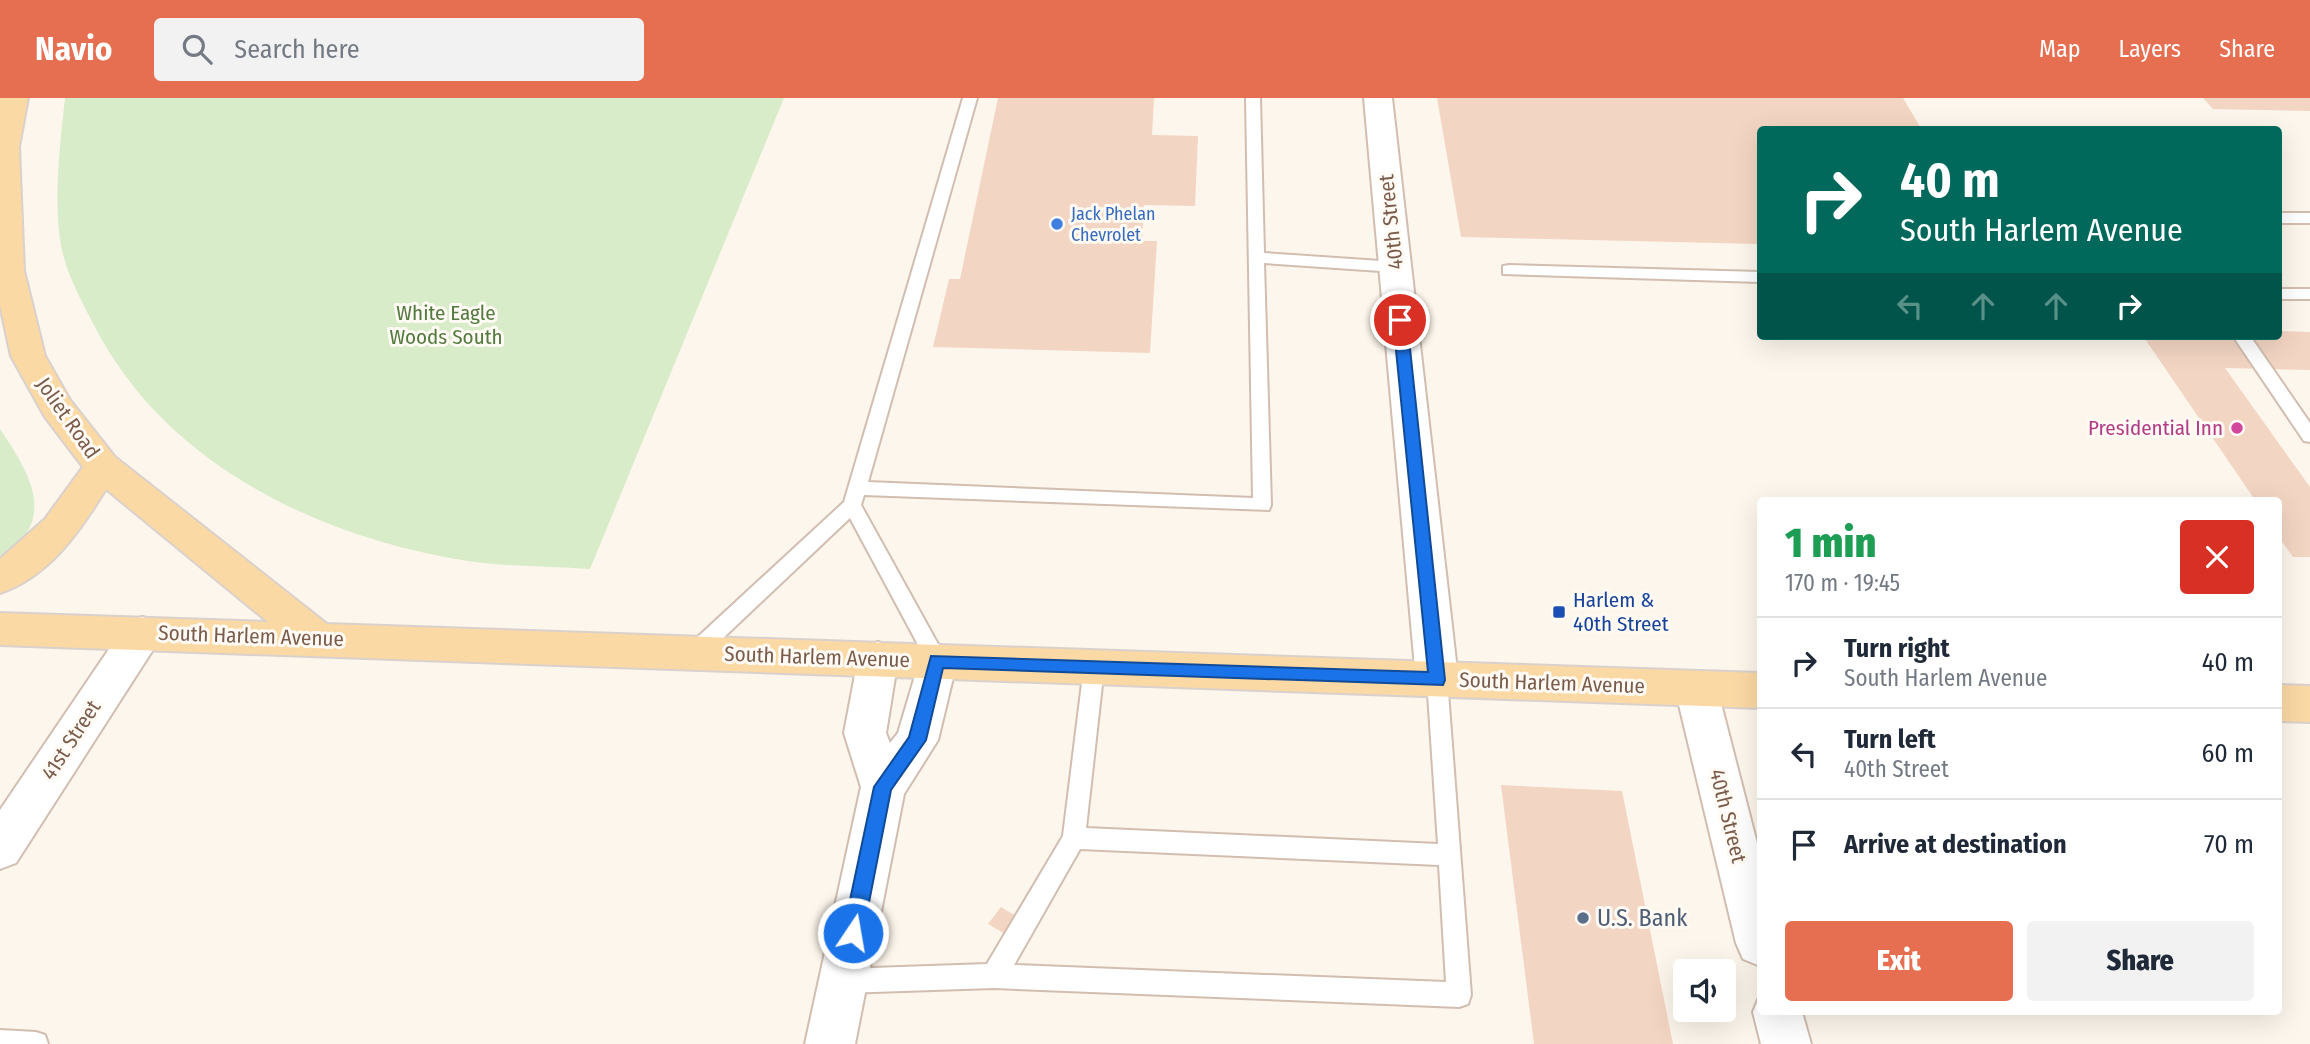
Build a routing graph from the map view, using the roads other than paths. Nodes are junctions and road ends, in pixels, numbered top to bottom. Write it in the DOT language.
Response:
graph roads {
  1 [pos="14,98"];
  2 [pos="970,98"];
  3 [pos="1253,98"];
  4 [pos="1378,98"];
  5 [pos="2310,218"];
  6 [pos="2282,219"];
  7 [pos="1256,257"];
  8 [pos="1395,267"];
  9 [pos="1509,270"];
  10 [pos="1757,276"];
  11 [pos="2282,293"];
  12 [pos="2310,294"];
  13 [pos="2244,340"];
  14 [pos="2310,436"];
  15 [pos="102,466"];
  16 [pos="854,497"];
  17 [pos="0,578"];
  18 [pos="0,629"];
  19 [pos="142,633"];
  20 [pos="317,639"];
  21 [pos="695,652"];
  22 [pos="878,659"];
  23 [pos="937,661"];
  24 [pos="1094,667"];
  25 [pos="1437,680"];
  26 [pos="1696,688"];
  27 [pos="1757,691"];
  28 [pos="2282,703"];
  29 [pos="2310,704"];
  30 [pos="883,787"];
  31 [pos="1074,838"];
  32 [pos="0,848"];
  33 [pos="1450,855"];
  34 [pos="1757,931"];
  35 [pos="994,976"];
  36 [pos="843,981"];
  37 [pos="1779,1015"];
  38 [pos="0,1042"];
  39 [pos="36,1044"];
  40 [pos="830,1044"];
  41 [pos="1786,1044"];
  1 -- 15 [label="main road, Joliet Road"];
  2 -- 16 [label="lane"];
  3 -- 7 [label="lane"];
  4 -- 8 [label="street, 40th Street"];
  5 -- 6 [label="lane"];
  7 -- 8 [label="lane"];
  7 -- 16 [label="lane"];
  8 -- 25 [label="street, 40th Street"];
  9 -- 10 [label="lane"];
  11 -- 12 [label="lane"];
  13 -- 14 [label="lane"];
  15 -- 17 [label="main road"];
  15 -- 20 [label="main road, Joliet Road"];
  16 -- 21 [label="lane"];
  16 -- 23 [label="lane"];
  18 -- 19 [label="main road, South Harlem Avenue"];
  19 -- 20 [label="main road, South Harlem Avenue"];
  19 -- 32 [label="street, 41st Street"];
  20 -- 21 [label="main road, South Harlem Avenue"];
  21 -- 22 [label="main road, South Harlem Avenue"];
  22 -- 23 [label="main road, South Harlem Avenue"];
  22 -- 30 [label="street"];
  23 -- 24 [label="main road, South Harlem Avenue"];
  23 -- 30 [label="street"];
  24 -- 25 [label="main road, South Harlem Avenue"];
  24 -- 31 [label="lane"];
  25 -- 26 [label="main road, South Harlem Avenue"];
  25 -- 33 [label="lane"];
  26 -- 27 [label="main road, South Harlem Avenue"];
  26 -- 34 [label="street, 40th Street"];
  28 -- 29 [label="main road"];
  30 -- 36 [label="street"];
  31 -- 33 [label="lane"];
  31 -- 35 [label="lane"];
  33 -- 35 [label="lane"];
  35 -- 36 [label="lane"];
  36 -- 40 [label="street"];
  37 -- 41 [label="street"];
  38 -- 39 [label="lane"];
}
